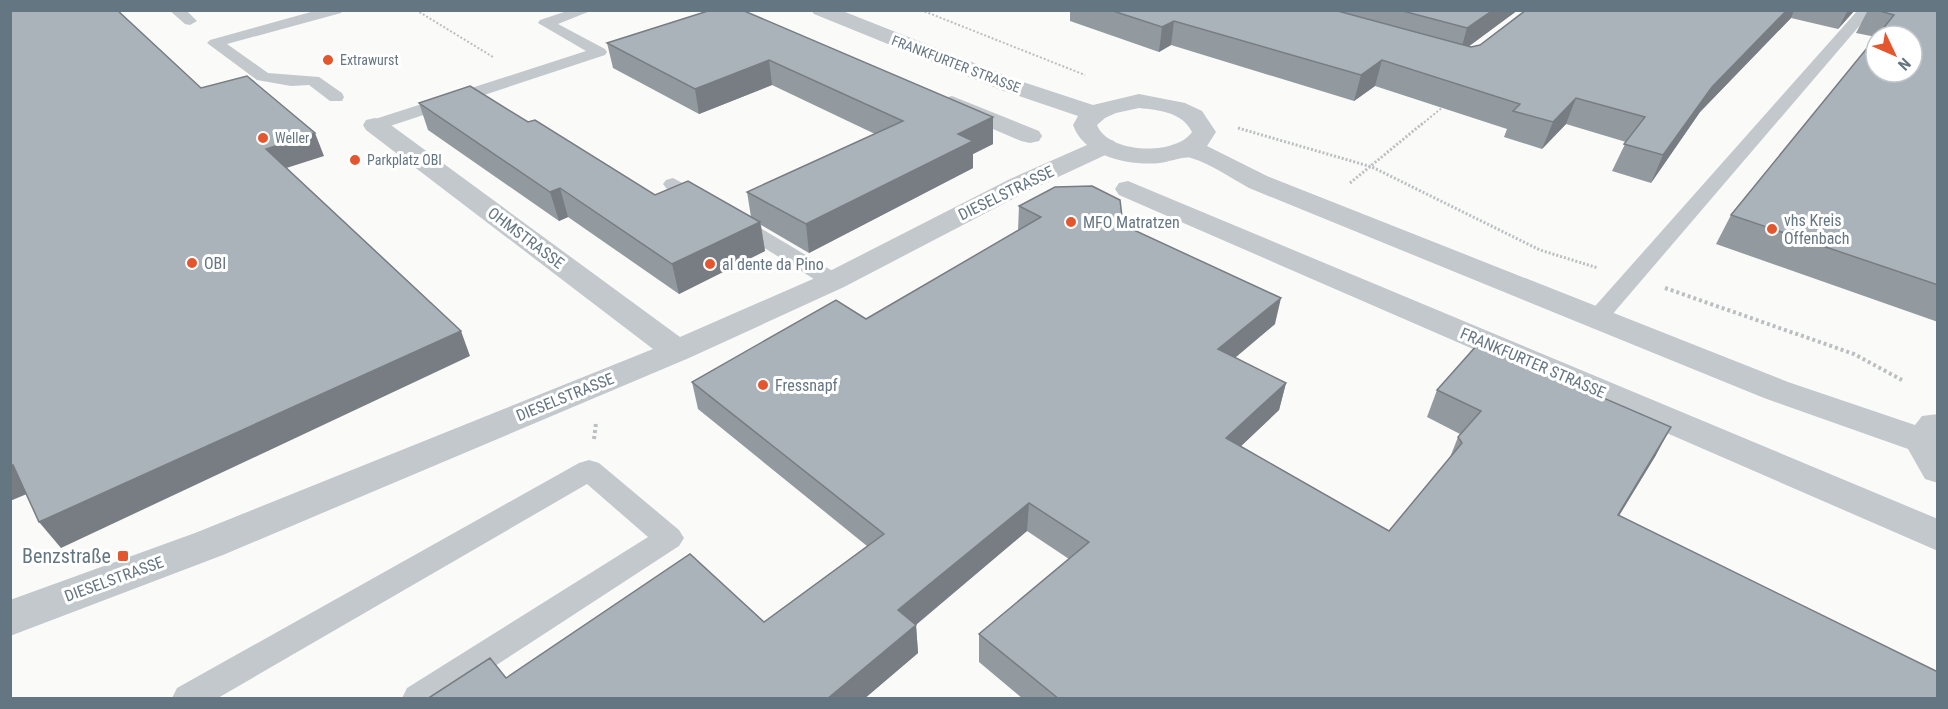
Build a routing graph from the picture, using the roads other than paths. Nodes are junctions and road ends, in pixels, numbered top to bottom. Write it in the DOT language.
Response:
graph roads {
  1 [pos="176,10"];
  2 [pos="336,10"];
  3 [pos="586,10"];
  4 [pos="821,10"];
  5 [pos="1866,10"];
  6 [pos="190,21"];
  7 [pos="932,94"];
  8 [pos="336,98"];
  9 [pos="1093,113"];
  10 [pos="375,125"];
  11 [pos="1030,136"];
  12 [pos="1106,146"];
  13 [pos="1191,148"];
  14 [pos="673,184"];
  15 [pos="1128,189"];
  16 [pos="832,281"];
  17 [pos="1597,318"];
  18 [pos="677,351"];
  19 [pos="1933,444"];
  20 [pos="1938,536"];
  21 [pos="10,618"];
  22 [pos="189,699"];
  23 [pos="419,699"];
  1 -- 6 [label="lane"];
  2 -- 8 [label="lane"];
  3 -- 10 [label="lane"];
  4 -- 9 [label="street, FRANKFURTER STRASSE"];
  5 -- 17 [label="lane"];
  7 -- 11 [label="street"];
  9 -- 12 [label="street"];
  9 -- 13 [label="street"];
  10 -- 18 [label="street, OHMSTRASSE"];
  12 -- 13 [label="street"];
  12 -- 16 [label="street, DIESELSTRASSE"];
  13 -- 17 [label="street"];
  14 -- 16 [label="lane"];
  15 -- 20 [label="street, FRANKFURTER STRASSE"];
  16 -- 18 [label="street, DIESELSTRASSE"];
  17 -- 19 [label="street"];
  18 -- 21 [label="street, DIESELSTRASSE"];
  22 -- 23 [label="lane"];
}
